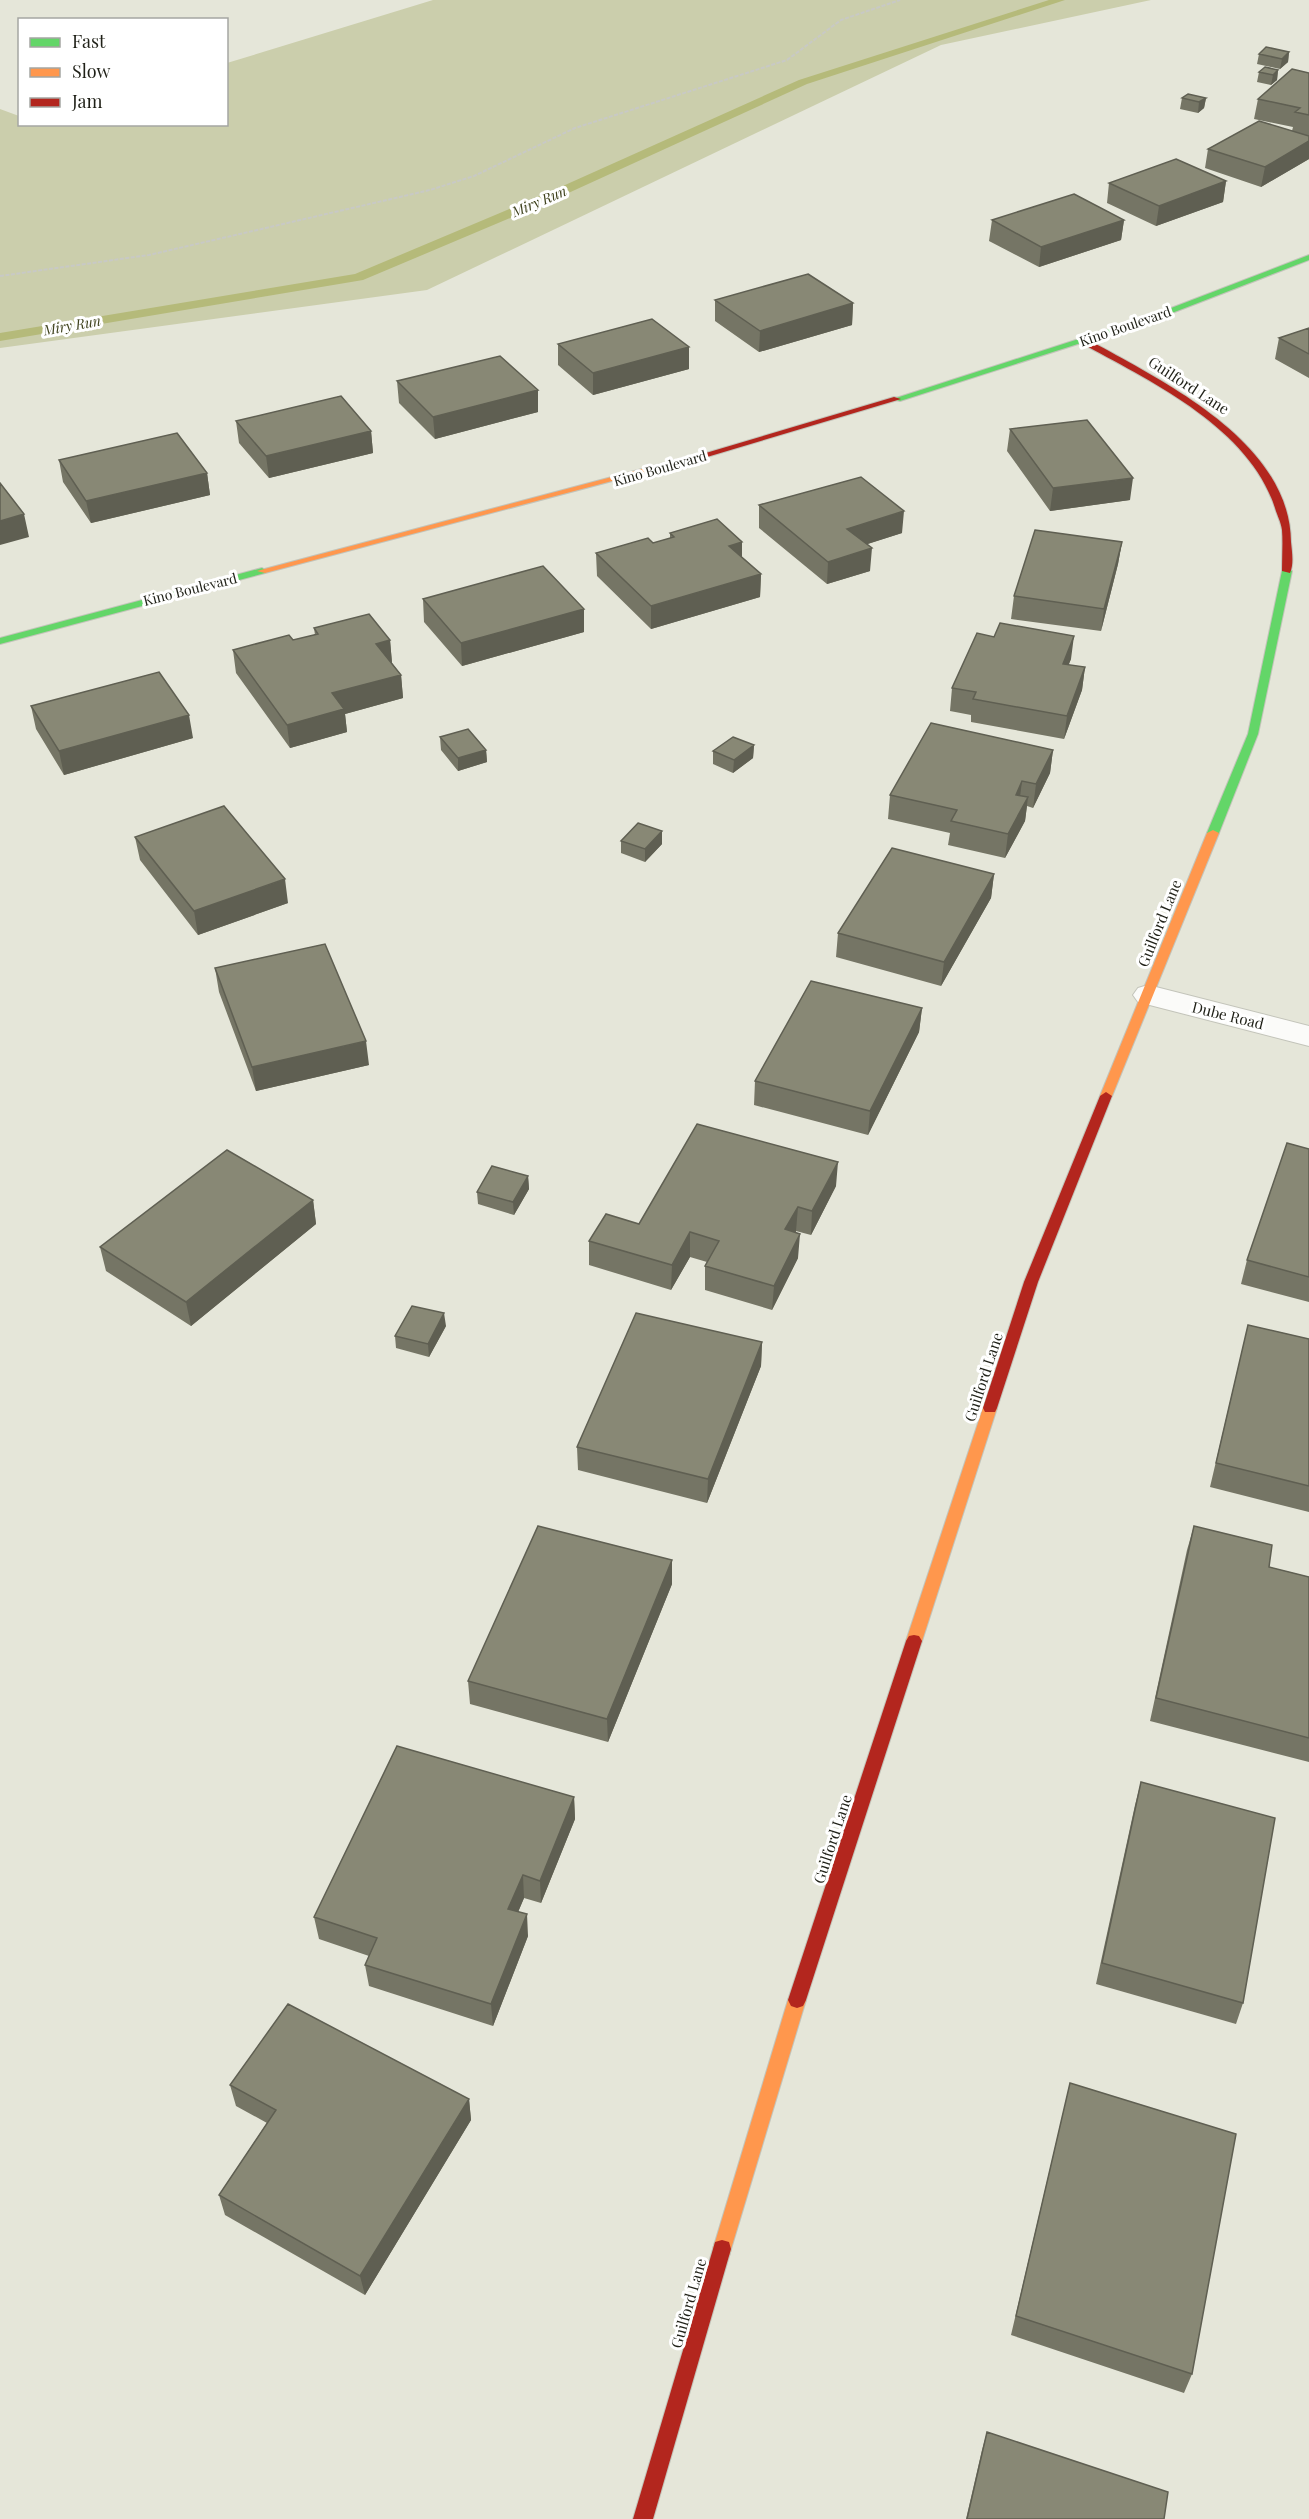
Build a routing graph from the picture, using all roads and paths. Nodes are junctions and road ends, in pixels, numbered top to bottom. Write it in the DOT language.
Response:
graph roads {
  1 [pos="900,0"];
  2 [pos="1309,257"];
  3 [pos="0,276"];
  4 [pos="1084,341"];
  5 [pos="0,641"];
  6 [pos="1148,995"];
  7 [pos="1309,1036"];
  8 [pos="643,2519"];
  1 -- 3 [label="path"];
  2 -- 4 [label="street, Kino Boulevard"];
  4 -- 5 [label="street, Kino Boulevard"];
  4 -- 6 [label="street, Guilford Lane"];
  6 -- 7 [label="street, Dube Road"];
  6 -- 8 [label="street, Guilford Lane"];
}
